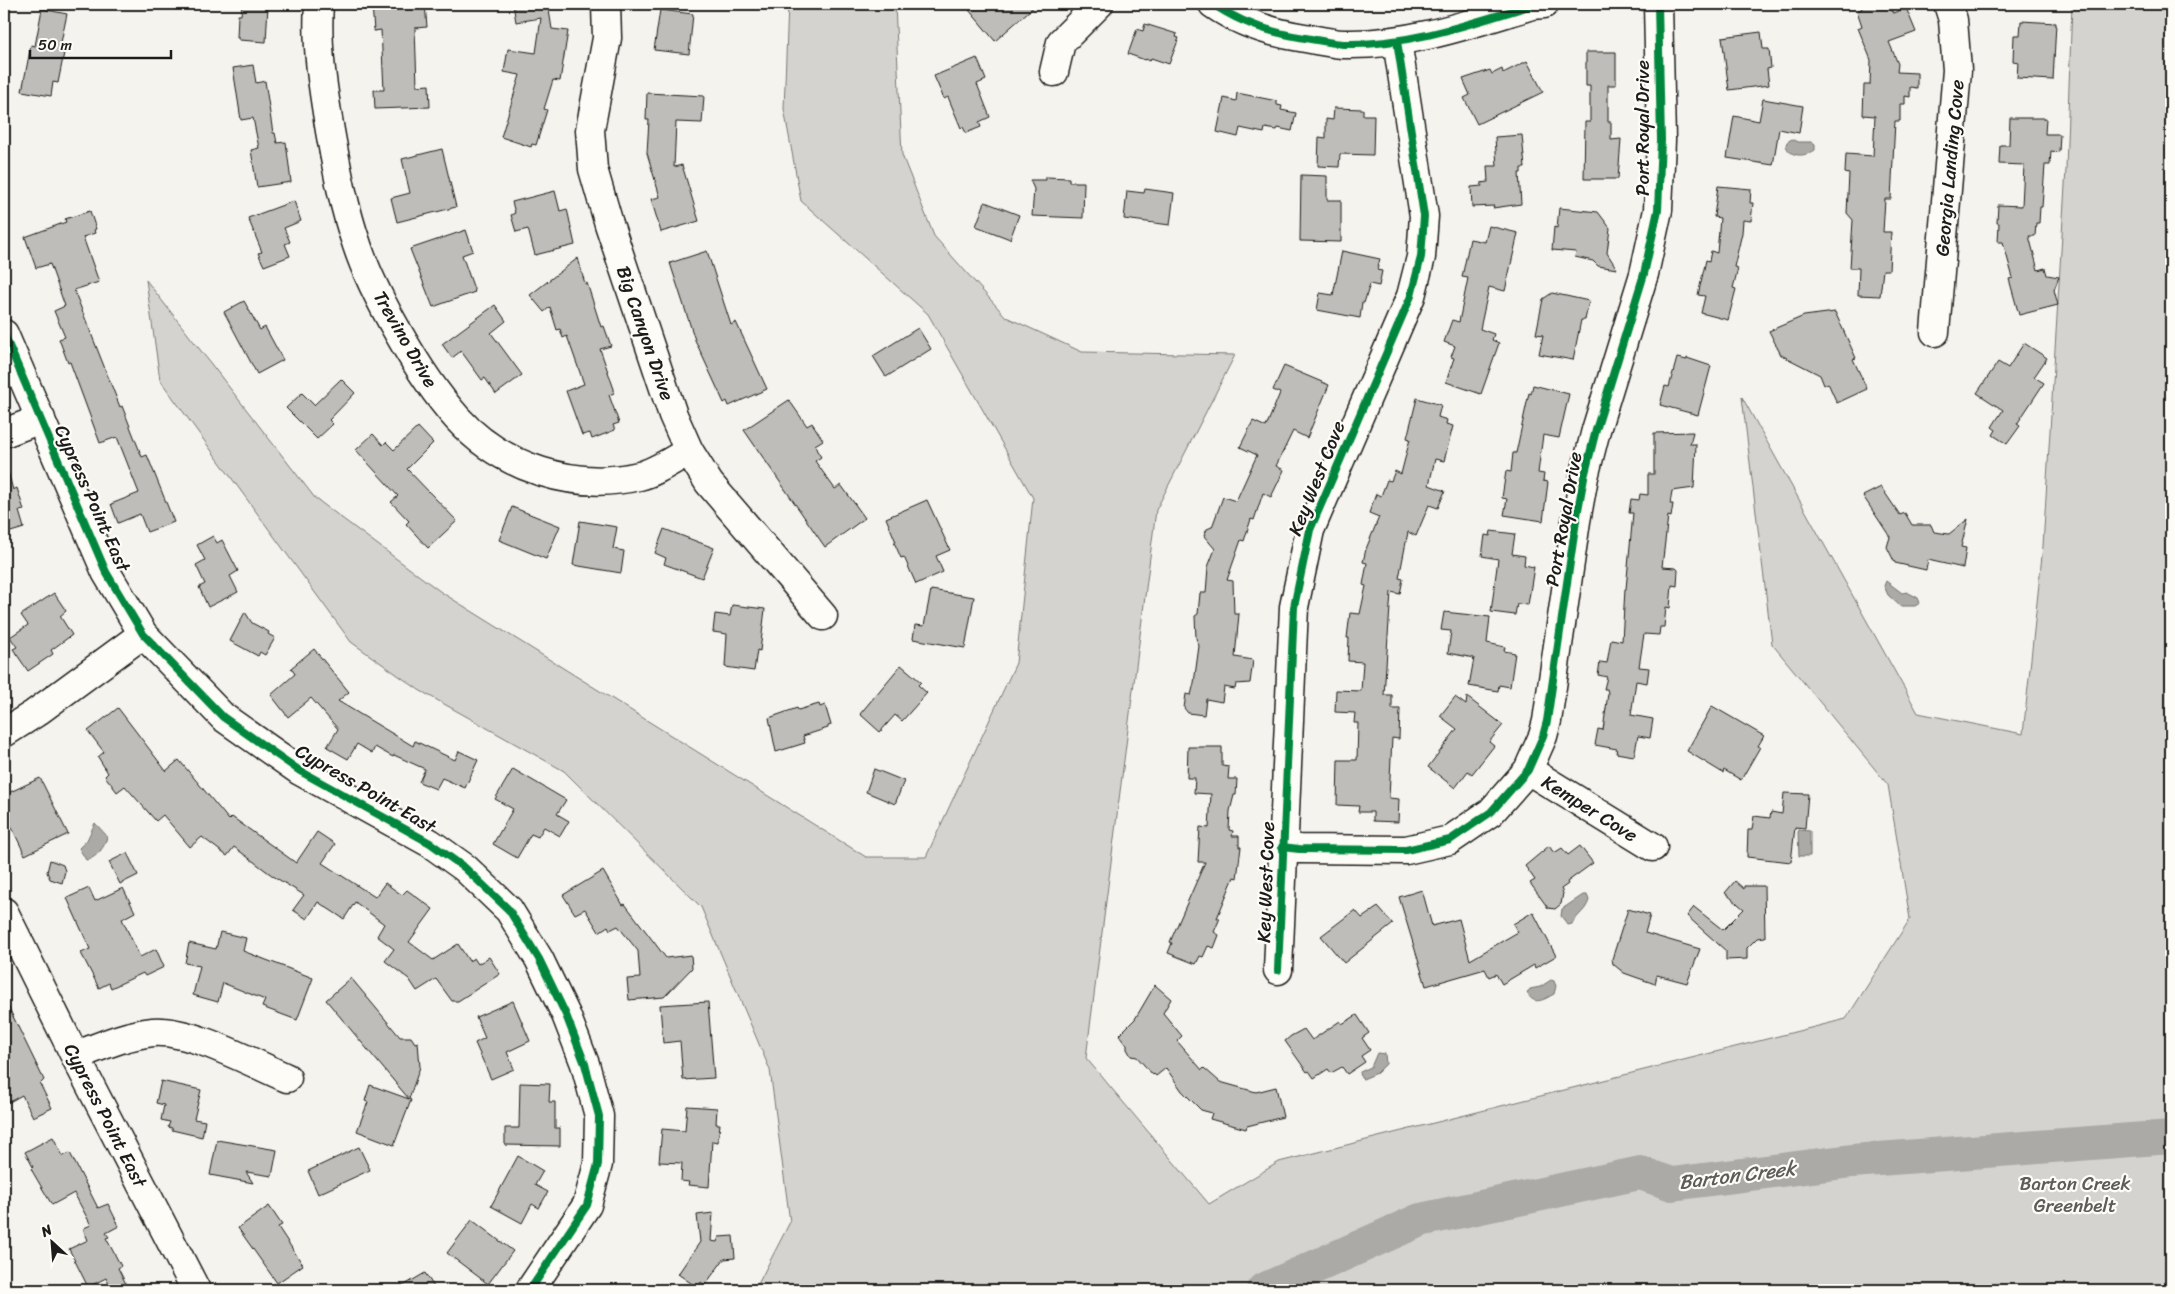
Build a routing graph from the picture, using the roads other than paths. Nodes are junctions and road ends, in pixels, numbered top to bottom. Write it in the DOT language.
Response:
graph roads {
  1 [pos="319,4"];
  2 [pos="606,4"];
  3 [pos="1099,4"];
  4 [pos="1213,4"];
  5 [pos="1544,4"];
  6 [pos="1658,4"];
  7 [pos="1948,4"];
  8 [pos="1397,42"];
  9 [pos="1054,72"];
  10 [pos="1935,332"];
  11 [pos="4,334"];
  12 [pos="41,418"];
  13 [pos="4,433"];
  14 [pos="689,451"];
  15 [pos="823,616"];
  16 [pos="144,634"];
  17 [pos="4,733"];
  18 [pos="1528,770"];
  19 [pos="1653,846"];
  20 [pos="1282,847"];
  21 [pos="4,912"];
  22 [pos="1278,970"];
  23 [pos="75,1056"];
  24 [pos="287,1078"];
  25 [pos="196,1290"];
  26 [pos="530,1290"];
  1 -- 14 [label="street, Trevino Drive"];
  2 -- 14 [label="street, Big Canyon Drive"];
  3 -- 9 [label="street"];
  4 -- 8 [label="street"];
  5 -- 8 [label="street"];
  6 -- 18 [label="street, Port Royal Drive"];
  7 -- 10 [label="street, Georgia Landing Cove"];
  8 -- 20 [label="street, Key West Cove"];
  11 -- 12 [label="street, Cypress Point East"];
  12 -- 13 [label="street"];
  12 -- 16 [label="street, Cypress Point East"];
  14 -- 15 [label="street, Big Canyon Drive"];
  16 -- 17 [label="street"];
  16 -- 26 [label="street, Cypress Point East"];
  18 -- 19 [label="street, Kemper Cove"];
  18 -- 20 [label="street, Port Royal Drive"];
  20 -- 22 [label="street, Key West Cove"];
  21 -- 23 [label="street, Cypress Point East"];
  23 -- 24 [label="street"];
  23 -- 25 [label="street, Cypress Point East"];
}
